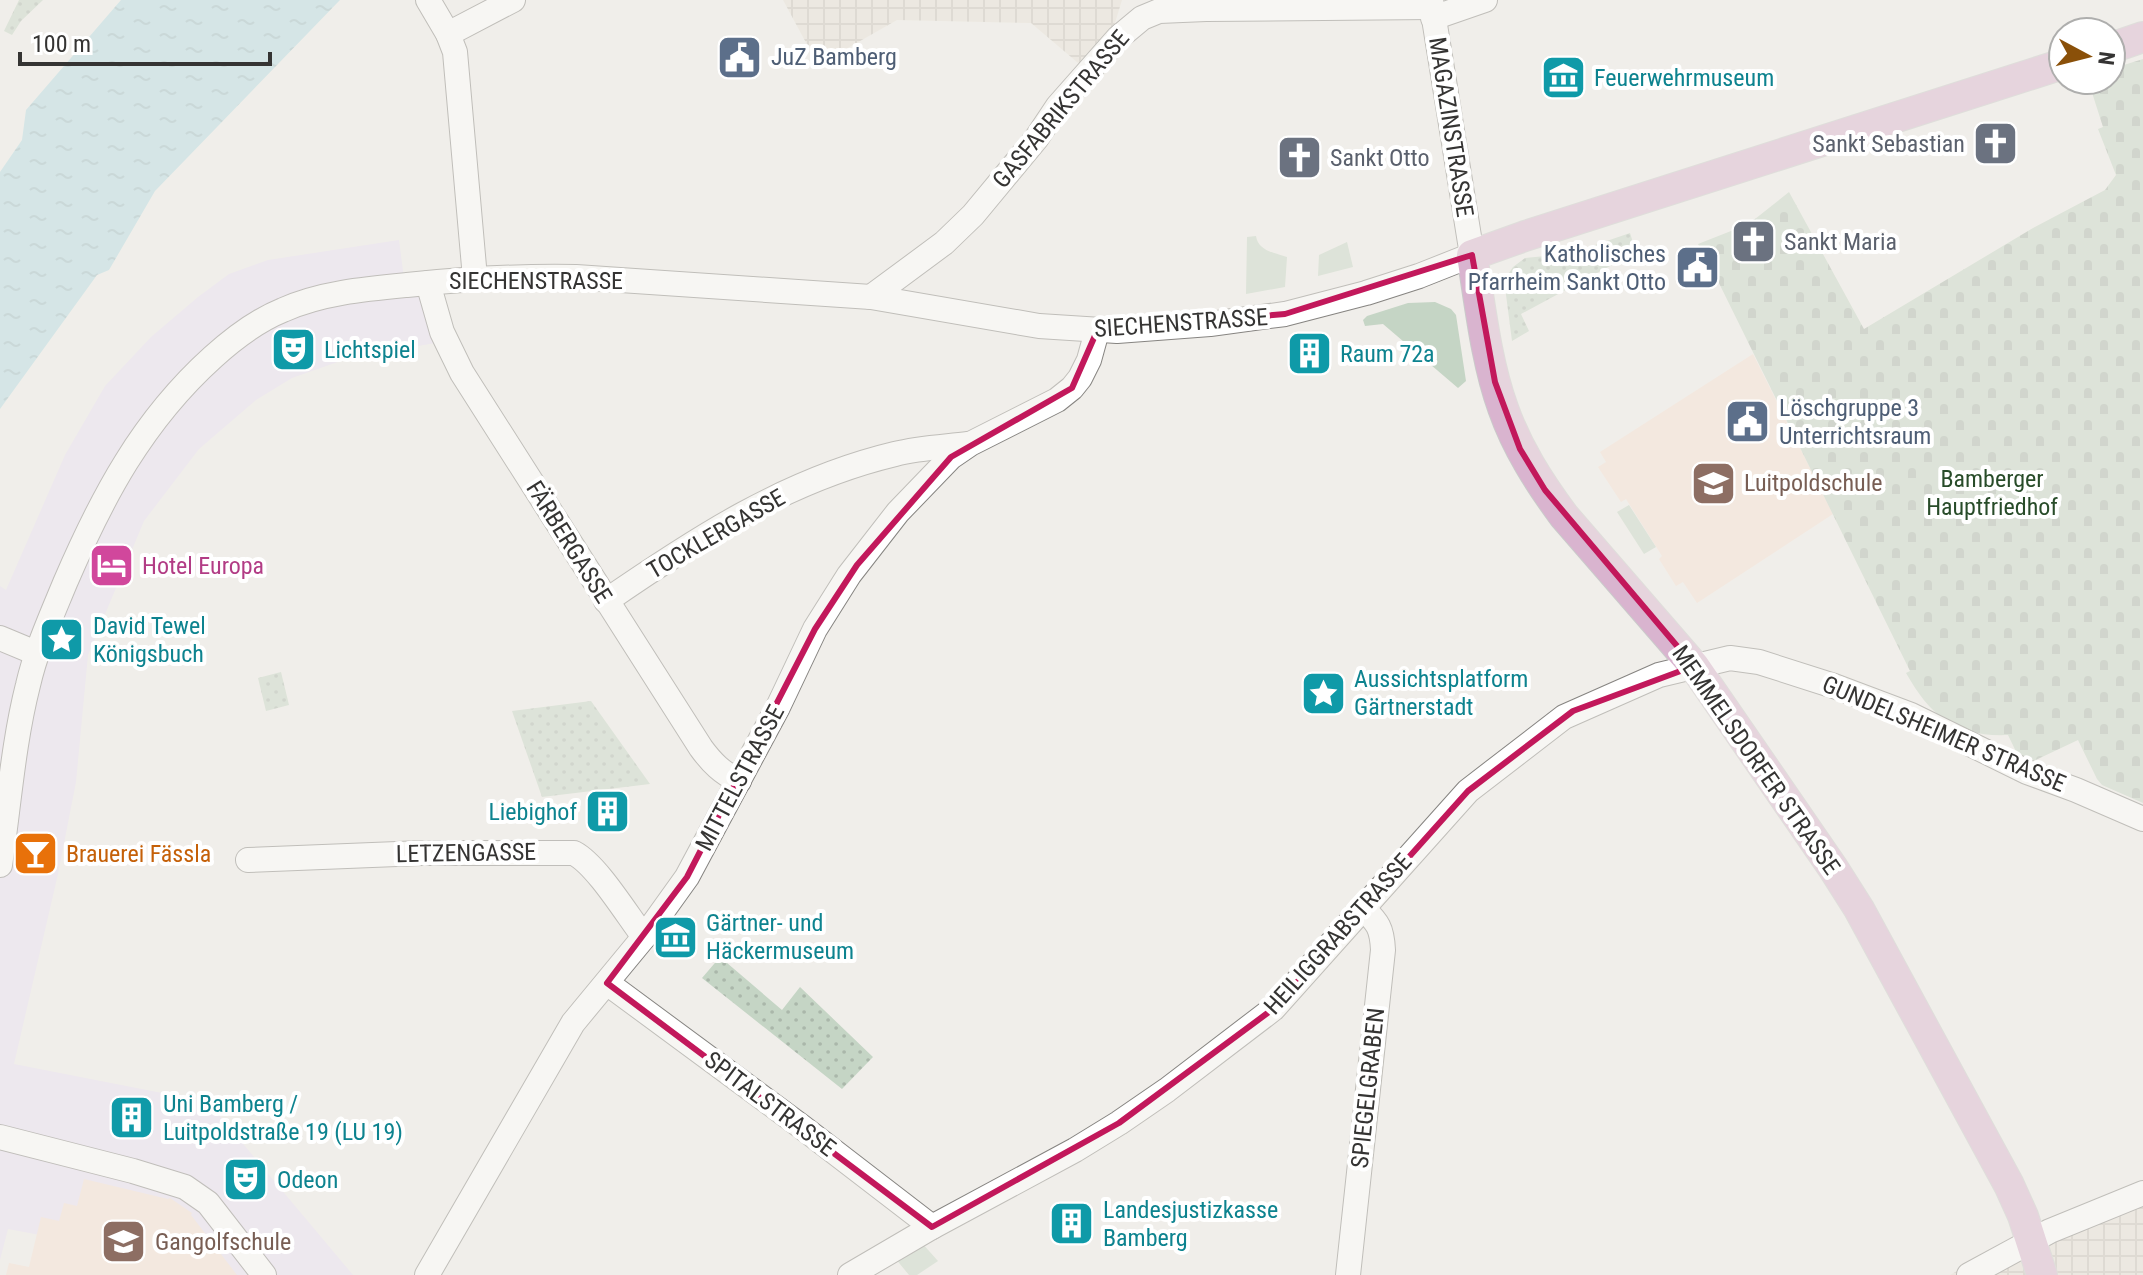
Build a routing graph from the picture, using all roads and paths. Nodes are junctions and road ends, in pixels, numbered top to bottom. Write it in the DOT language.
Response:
graph roads {
  1 [pos="428,0"];
  2 [pos="513,0"];
  3 [pos="1485,0"];
  4 [pos="1432,8"];
  5 [pos="448,34"];
  6 [pos="2047,69"];
  7 [pos="1472,255"];
  8 [pos="475,278"];
  9 [pos="428,283"];
  10 [pos="871,297"];
  11 [pos="1097,331"];
  12 [pos="970,444"];
  13 [pos="606,601"];
  14 [pos="0,638"];
  15 [pos="36,653"];
  16 [pos="1694,666"];
  17 [pos="739,781"];
  18 [pos="2143,819"];
  19 [pos="248,860"];
  20 [pos="0,865"];
  21 [pos="1363,908"];
  22 [pos="644,937"];
  23 [pos="607,983"];
  24 [pos="0,1137"];
  25 [pos="2143,1193"];
  26 [pos="932,1227"];
  27 [pos="2031,1241"];
  28 [pos="264,1275"];
  29 [pos="427,1275"];
  30 [pos="850,1275"];
  31 [pos="1348,1275"];
  32 [pos="1969,1275"];
  33 [pos="2042,1275"];
  1 -- 5 [label="street"];
  2 -- 5 [label="street"];
  3 -- 4 [label="street, GASFABRIKSTRASSE"];
  4 -- 7 [label="street, MAGAZINSTRASSE"];
  4 -- 10 [label="street, GASFABRIKSTRASSE"];
  5 -- 8 [label="street"];
  6 -- 7 [label="main road, SIECHENSTRASSE"];
  7 -- 11 [label="street, SIECHENSTRASSE"];
  7 -- 16 [label="main road, MEMMELSDORFER STRASSE"];
  8 -- 9 [label="street, SIECHENSTRASSE"];
  8 -- 10 [label="street, SIECHENSTRASSE"];
  9 -- 13 [label="street, FÄRBERGASSE"];
  9 -- 15 [label="street, SIECHENSTRASSE"];
  10 -- 11 [label="street, SIECHENSTRASSE"];
  11 -- 12 [label="street, MITTELSTRASSE"];
  12 -- 13 [label="street, TOCKLERGASSE"];
  12 -- 17 [label="street, MITTELSTRASSE"];
  13 -- 17 [label="street, FÄRBERGASSE"];
  14 -- 15 [label="street"];
  15 -- 20 [label="street, SIECHENSTRASSE"];
  16 -- 18 [label="street, GUNDELSHEIMER STRASSE"];
  16 -- 21 [label="street, HEILIGGRABSTRASSE"];
  16 -- 27 [label="main road, MEMMELSDORFER STRASSE"];
  17 -- 22 [label="street, MITTELSTRASSE"];
  19 -- 22 [label="street, LETZENGASSE"];
  21 -- 26 [label="street, HEILIGGRABSTRASSE"];
  21 -- 31 [label="street, SPIEGELGRABEN"];
  22 -- 23 [label="street, MITTELSTRASSE"];
  23 -- 26 [label="street, SPITALSTRASSE"];
  23 -- 29 [label="street, MITTELSTRASSE"];
  24 -- 28 [label="street"];
  25 -- 27 [label="street"];
  26 -- 30 [label="street, HEILIGGRABSTRASSE"];
  27 -- 32 [label="street"];
  27 -- 33 [label="main road, MEMMELSDORFER STRASSE"];
}
